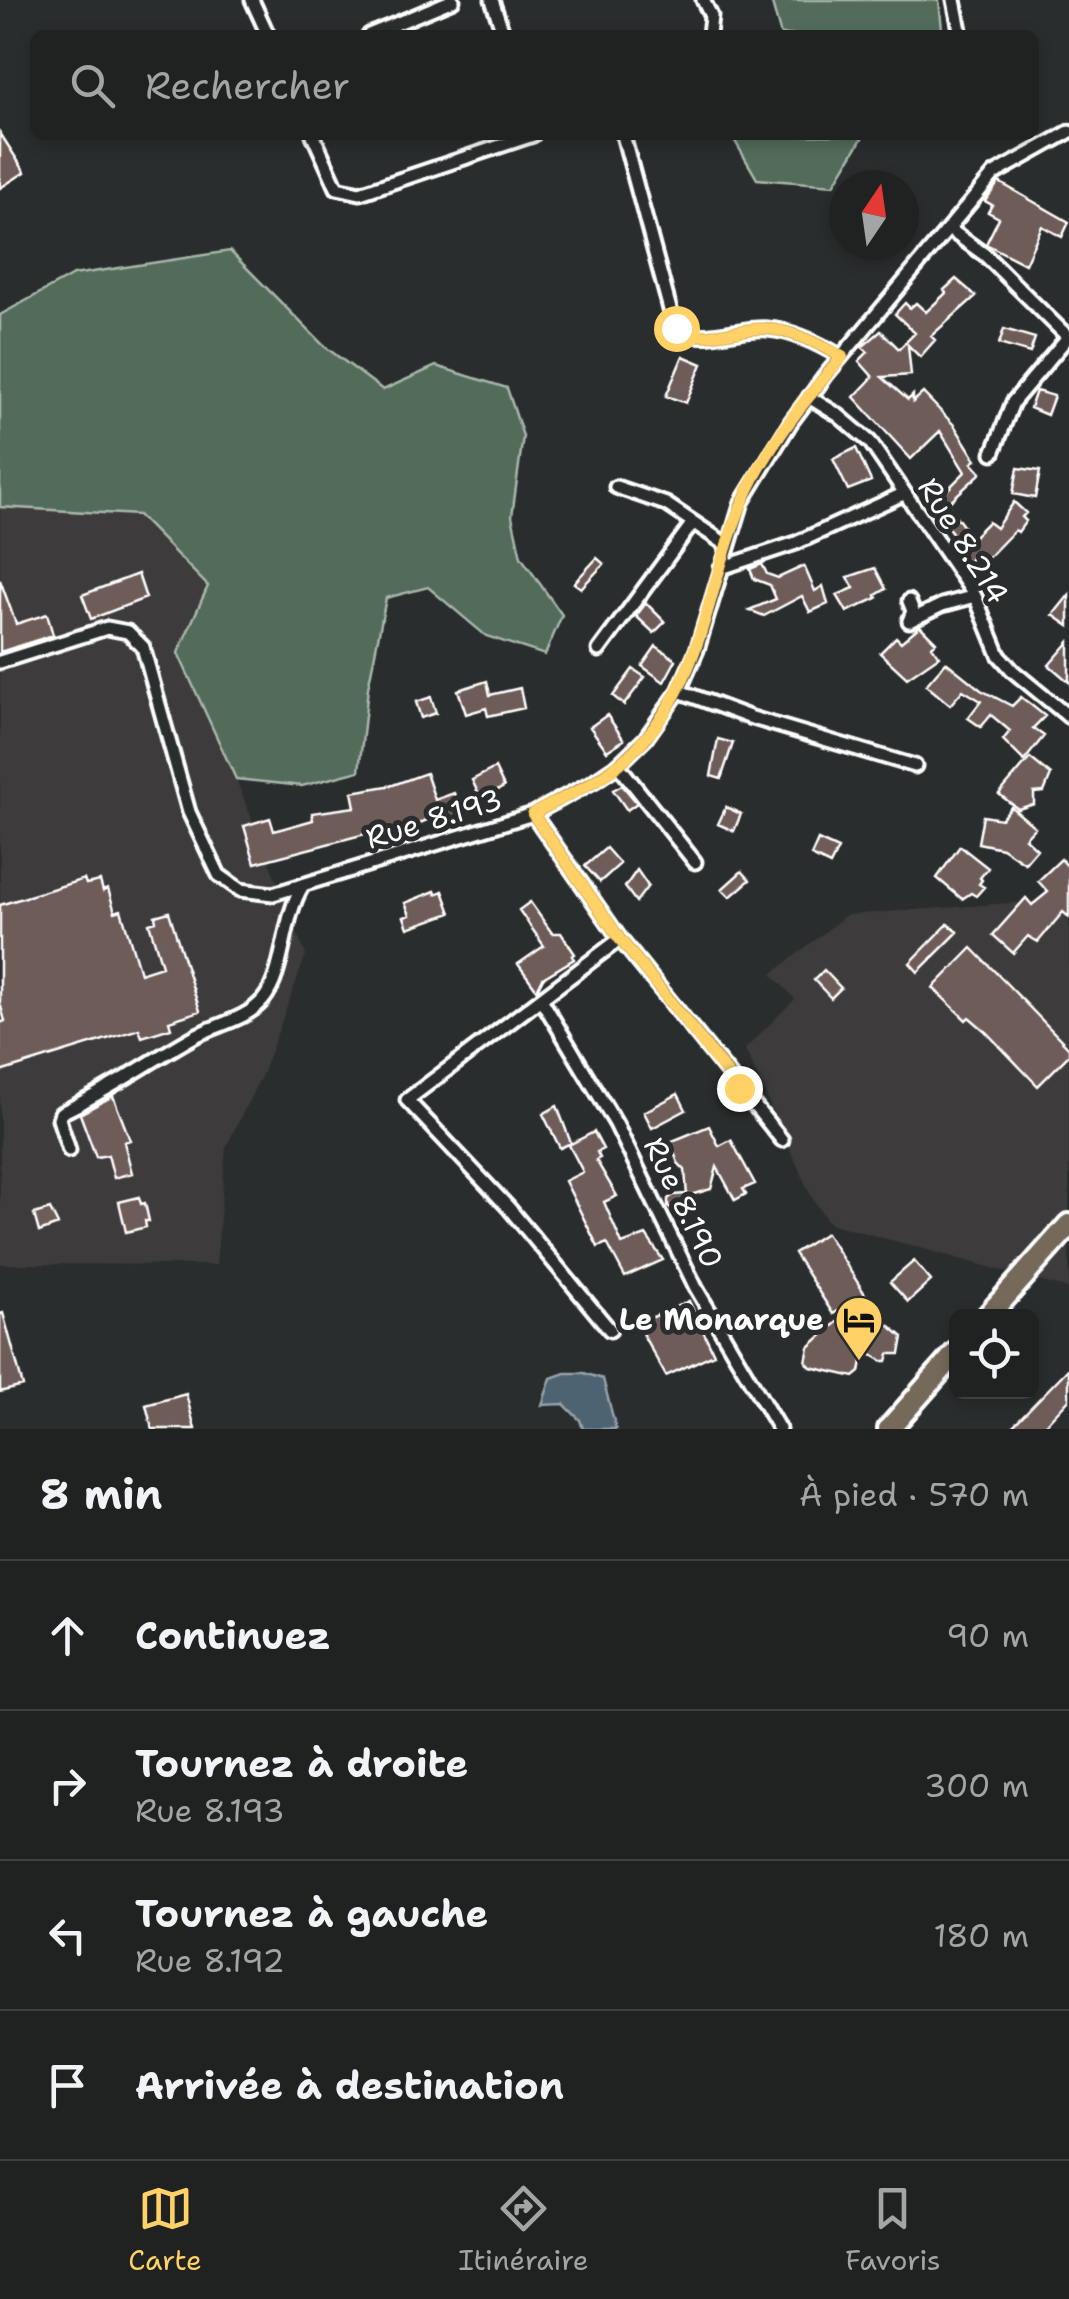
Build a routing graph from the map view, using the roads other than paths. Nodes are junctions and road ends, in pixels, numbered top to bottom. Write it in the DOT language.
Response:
graph roads {
  1 [pos="252,0"];
  2 [pos="453,0"];
  3 [pos="492,0"];
  4 [pos="703,0"];
  5 [pos="954,0"];
  6 [pos="266,30"];
  7 [pos="382,30"];
  8 [pos="502,30"];
  9 [pos="709,30"];
  10 [pos="960,30"];
  11 [pos="1069,132"];
  12 [pos="315,140"];
  13 [pos="518,140"];
  14 [pos="624,140"];
  15 [pos="1037,140"];
  16 [pos="1042,146"];
  17 [pos="949,229"];
  18 [pos="1068,338"];
  19 [pos="842,357"];
  20 [pos="809,397"];
  21 [pos="993,452"];
  22 [pos="616,487"];
  23 [pos="904,494"];
  24 [pos="692,524"];
  25 [pos="728,545"];
  26 [pos="721,568"];
  27 [pos="975,596"];
  28 [pos="909,600"];
  29 [pos="599,650"];
  30 [pos="0,662"];
  31 [pos="680,691"];
  32 [pos="1069,717"];
  33 [pos="618,765"];
  34 [pos="915,766"];
  35 [pos="533,814"];
  36 [pos="695,862"];
  37 [pos="303,885"];
  38 [pos="620,939"];
  39 [pos="541,999"];
  40 [pos="782,1140"];
  41 [pos="69,1150"];
  42 [pos="1069,1225"];
  43 [pos="994,1309"];
  44 [pos="610,1330"];
  45 [pos="949,1361"];
  46 [pos="779,1429"];
  47 [pos="889,1429"];
  1 -- 6 [label="street"];
  2 -- 7 [label="street"];
  3 -- 8 [label="street"];
  4 -- 9 [label="street"];
  5 -- 10 [label="street"];
  11 -- 16 [label="street, Rue 8.193"];
  12 -- 13 [label="street"];
  14 -- 19 [label="street"];
  15 -- 16 [label="street"];
  16 -- 17 [label="street, Rue 8.193"];
  17 -- 18 [label="street"];
  17 -- 19 [label="street, Rue 8.193"];
  18 -- 21 [label="street"];
  19 -- 20 [label="street, Rue 8.193"];
  20 -- 23 [label="street, Rue 8.214"];
  20 -- 25 [label="street, Rue 8.193"];
  22 -- 24 [label="street"];
  23 -- 26 [label="street"];
  23 -- 27 [label="street, Rue 8.214"];
  24 -- 25 [label="street"];
  24 -- 29 [label="street"];
  25 -- 26 [label="street, Rue 8.193"];
  26 -- 31 [label="street, Rue 8.193"];
  27 -- 28 [label="street"];
  27 -- 32 [label="street, Rue 8.214"];
  30 -- 37 [label="street, Rue 8.193"];
  31 -- 33 [label="street, Rue 8.193"];
  31 -- 34 [label="street"];
  33 -- 35 [label="street, Rue 8.193"];
  33 -- 36 [label="street"];
  35 -- 37 [label="street, Rue 8.193"];
  35 -- 38 [label="street"];
  37 -- 41 [label="street"];
  38 -- 39 [label="street"];
  38 -- 40 [label="street"];
  39 -- 44 [label="street"];
  39 -- 46 [label="street, Rue 8.190"];
  42 -- 43 [label="highway"];
  45 -- 47 [label="highway"];
}
